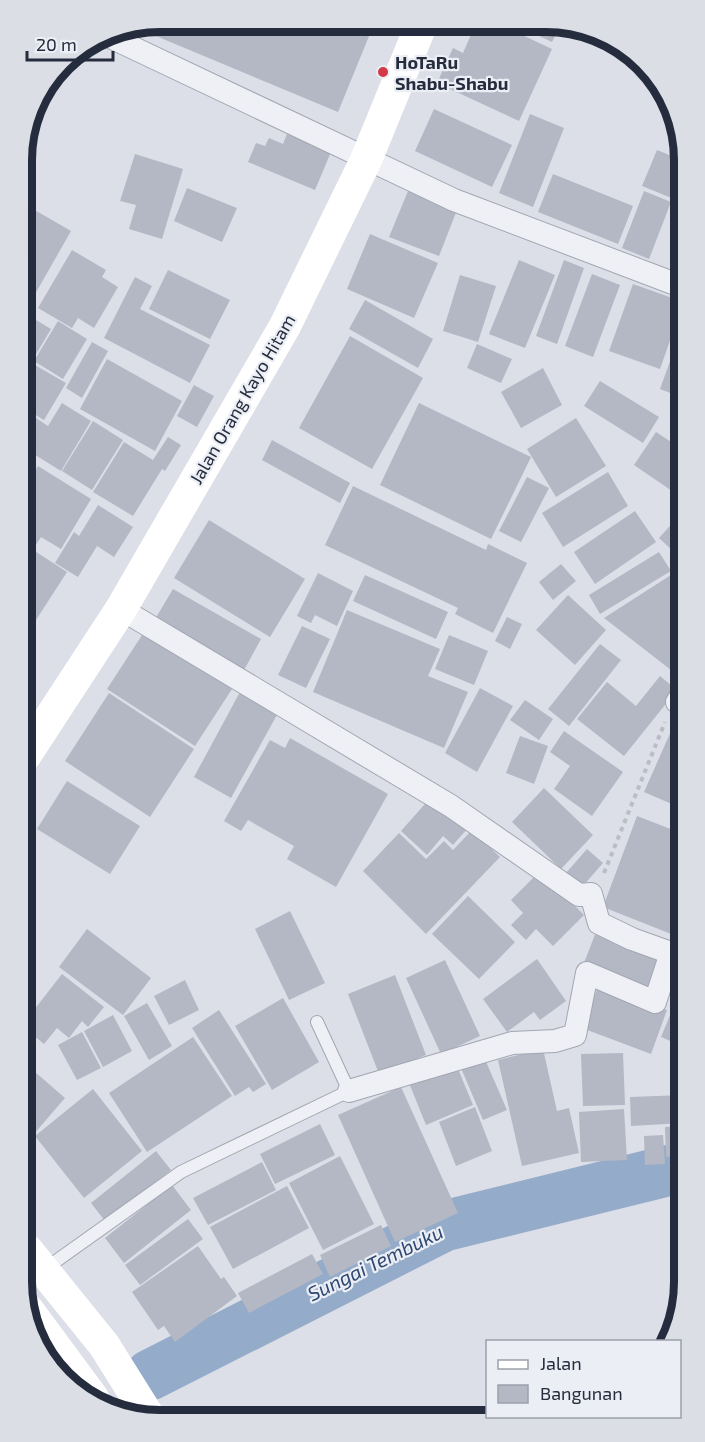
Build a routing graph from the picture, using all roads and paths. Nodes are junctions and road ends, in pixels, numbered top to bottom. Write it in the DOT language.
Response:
graph roads {
  1 [pos="418,32"];
  2 [pos="116,40"];
  3 [pos="366,160"];
  4 [pos="674,283"];
  5 [pos="121,609"];
  6 [pos="674,710"];
  7 [pos="32,745"];
  8 [pos="591,894"];
  9 [pos="316,1022"];
  10 [pos="349,1091"];
  11 [pos="36,1261"];
  12 [pos="39,1324"];
  13 [pos="83,1385"];
  14 [pos="144,1409"];
  1 -- 3 [label="main road, Jalan Orang Kayo Hitam"];
  2 -- 3 [label="street"];
  3 -- 4 [label="street"];
  3 -- 5 [label="main road, Jalan Orang Kayo Hitam"];
  5 -- 7 [label="main road, Jalan Orang Kayo Hitam"];
  5 -- 8 [label="street"];
  6 -- 8 [label="path"];
  8 -- 10 [label="street"];
  9 -- 10 [label="lane"];
  10 -- 11 [label="lane"];
  11 -- 14 [label="main road"];
  12 -- 13 [label="main road"];
}
